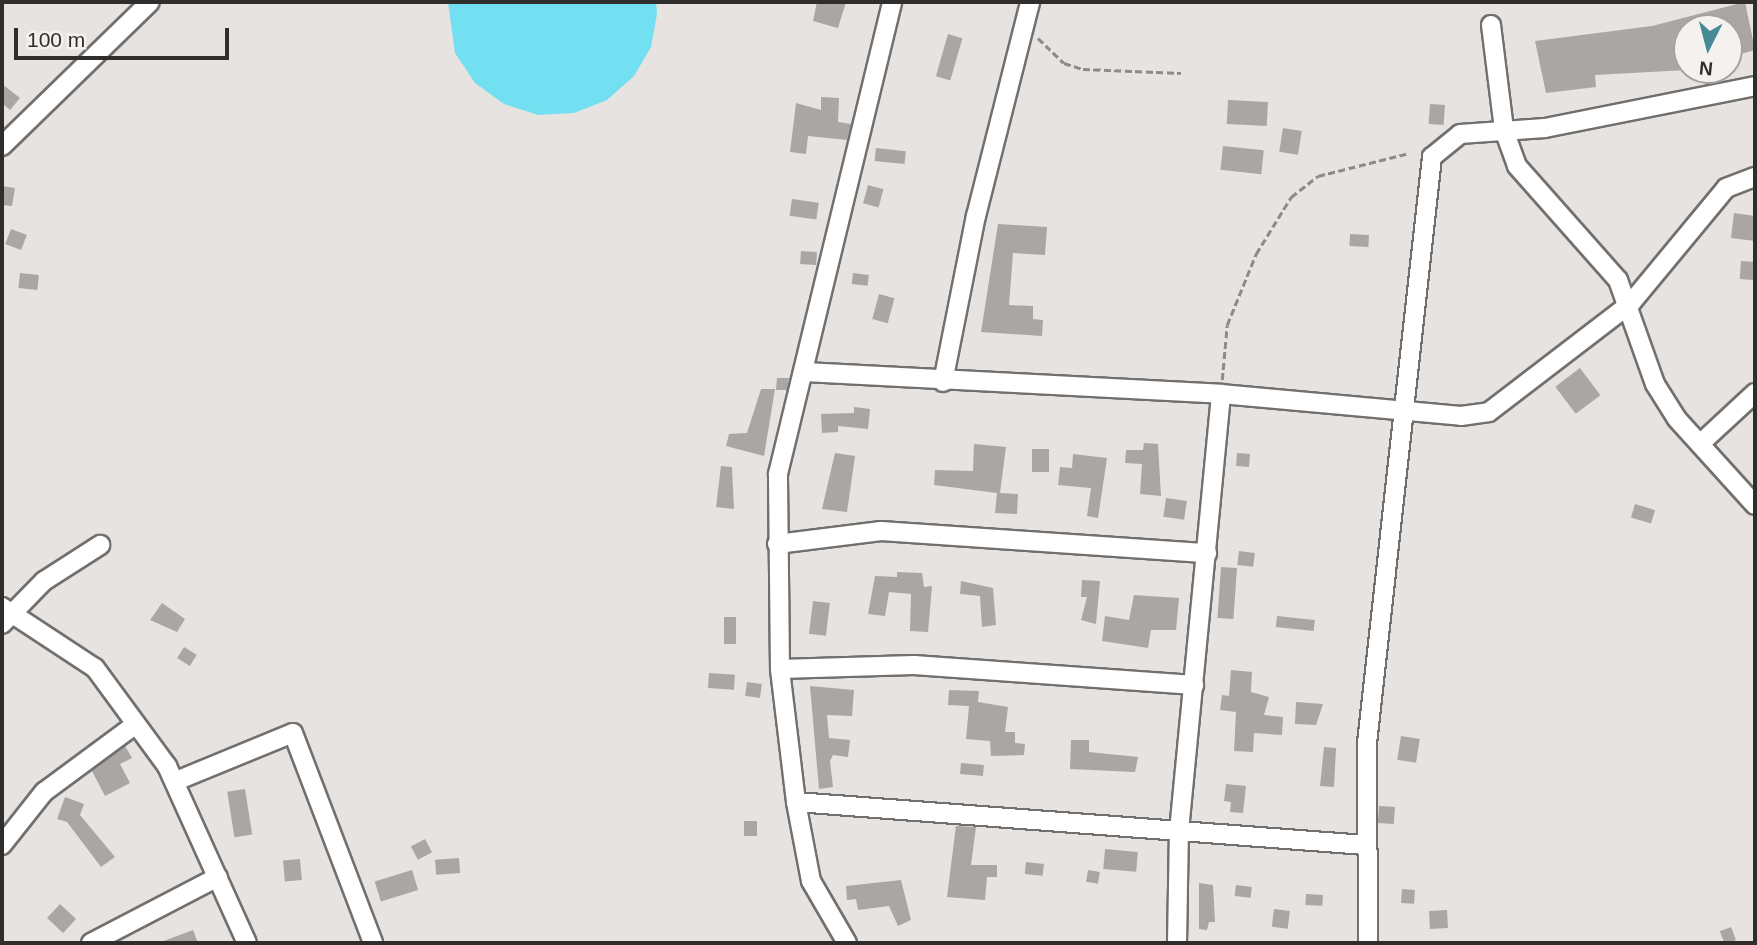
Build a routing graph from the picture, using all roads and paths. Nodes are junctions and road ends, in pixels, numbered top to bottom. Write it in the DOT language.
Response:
graph roads {
  1 [pos="150,2"];
  2 [pos="892,2"];
  3 [pos="1030,2"];
  4 [pos="1491,25"];
  5 [pos="1024,26"];
  6 [pos="1181,73"];
  7 [pos="1755,86"];
  8 [pos="1504,130"];
  9 [pos="2,146"];
  10 [pos="1409,153"];
  11 [pos="1755,177"];
  12 [pos="1631,303"];
  13 [pos="804,372"];
  14 [pos="943,382"];
  15 [pos="1755,393"];
  16 [pos="1221,394"];
  17 [pos="1404,408"];
  18 [pos="1702,442"];
  19 [pos="1755,505"];
  20 [pos="777,544"];
  21 [pos="100,545"];
  22 [pos="1207,553"];
  23 [pos="5,614"];
  24 [pos="780,669"];
  25 [pos="1194,685"];
  26 [pos="136,724"];
  27 [pos="176,781"];
  28 [pos="796,802"];
  29 [pos="1179,831"];
  30 [pos="2,845"];
  31 [pos="1365,845"];
  32 [pos="218,877"];
  33 [pos="90,943"];
  34 [pos="247,943"];
  35 [pos="373,943"];
  36 [pos="847,943"];
  37 [pos="1177,943"];
  38 [pos="1368,943"];
  1 -- 9 [label="street"];
  2 -- 13 [label="street"];
  3 -- 5 [label="street"];
  4 -- 8 [label="street"];
  5 -- 6 [label="path"];
  5 -- 14 [label="street"];
  7 -- 8 [label="street"];
  8 -- 12 [label="street"];
  8 -- 17 [label="street"];
  10 -- 16 [label="path"];
  11 -- 12 [label="street"];
  12 -- 17 [label="street"];
  12 -- 18 [label="street"];
  13 -- 14 [label="street"];
  13 -- 20 [label="street"];
  14 -- 16 [label="street"];
  15 -- 18 [label="street"];
  16 -- 17 [label="street"];
  16 -- 22 [label="street"];
  17 -- 31 [label="street"];
  18 -- 19 [label="street"];
  20 -- 22 [label="street"];
  20 -- 24 [label="street"];
  21 -- 23 [label="street"];
  22 -- 25 [label="street"];
  23 -- 26 [label="street"];
  24 -- 25 [label="street"];
  24 -- 28 [label="street"];
  25 -- 29 [label="street"];
  26 -- 27 [label="street"];
  26 -- 30 [label="street"];
  27 -- 32 [label="street"];
  27 -- 35 [label="street"];
  28 -- 29 [label="street"];
  28 -- 36 [label="street"];
  29 -- 31 [label="street"];
  29 -- 37 [label="street"];
  31 -- 38 [label="street"];
  32 -- 33 [label="street"];
  32 -- 34 [label="street"];
}
